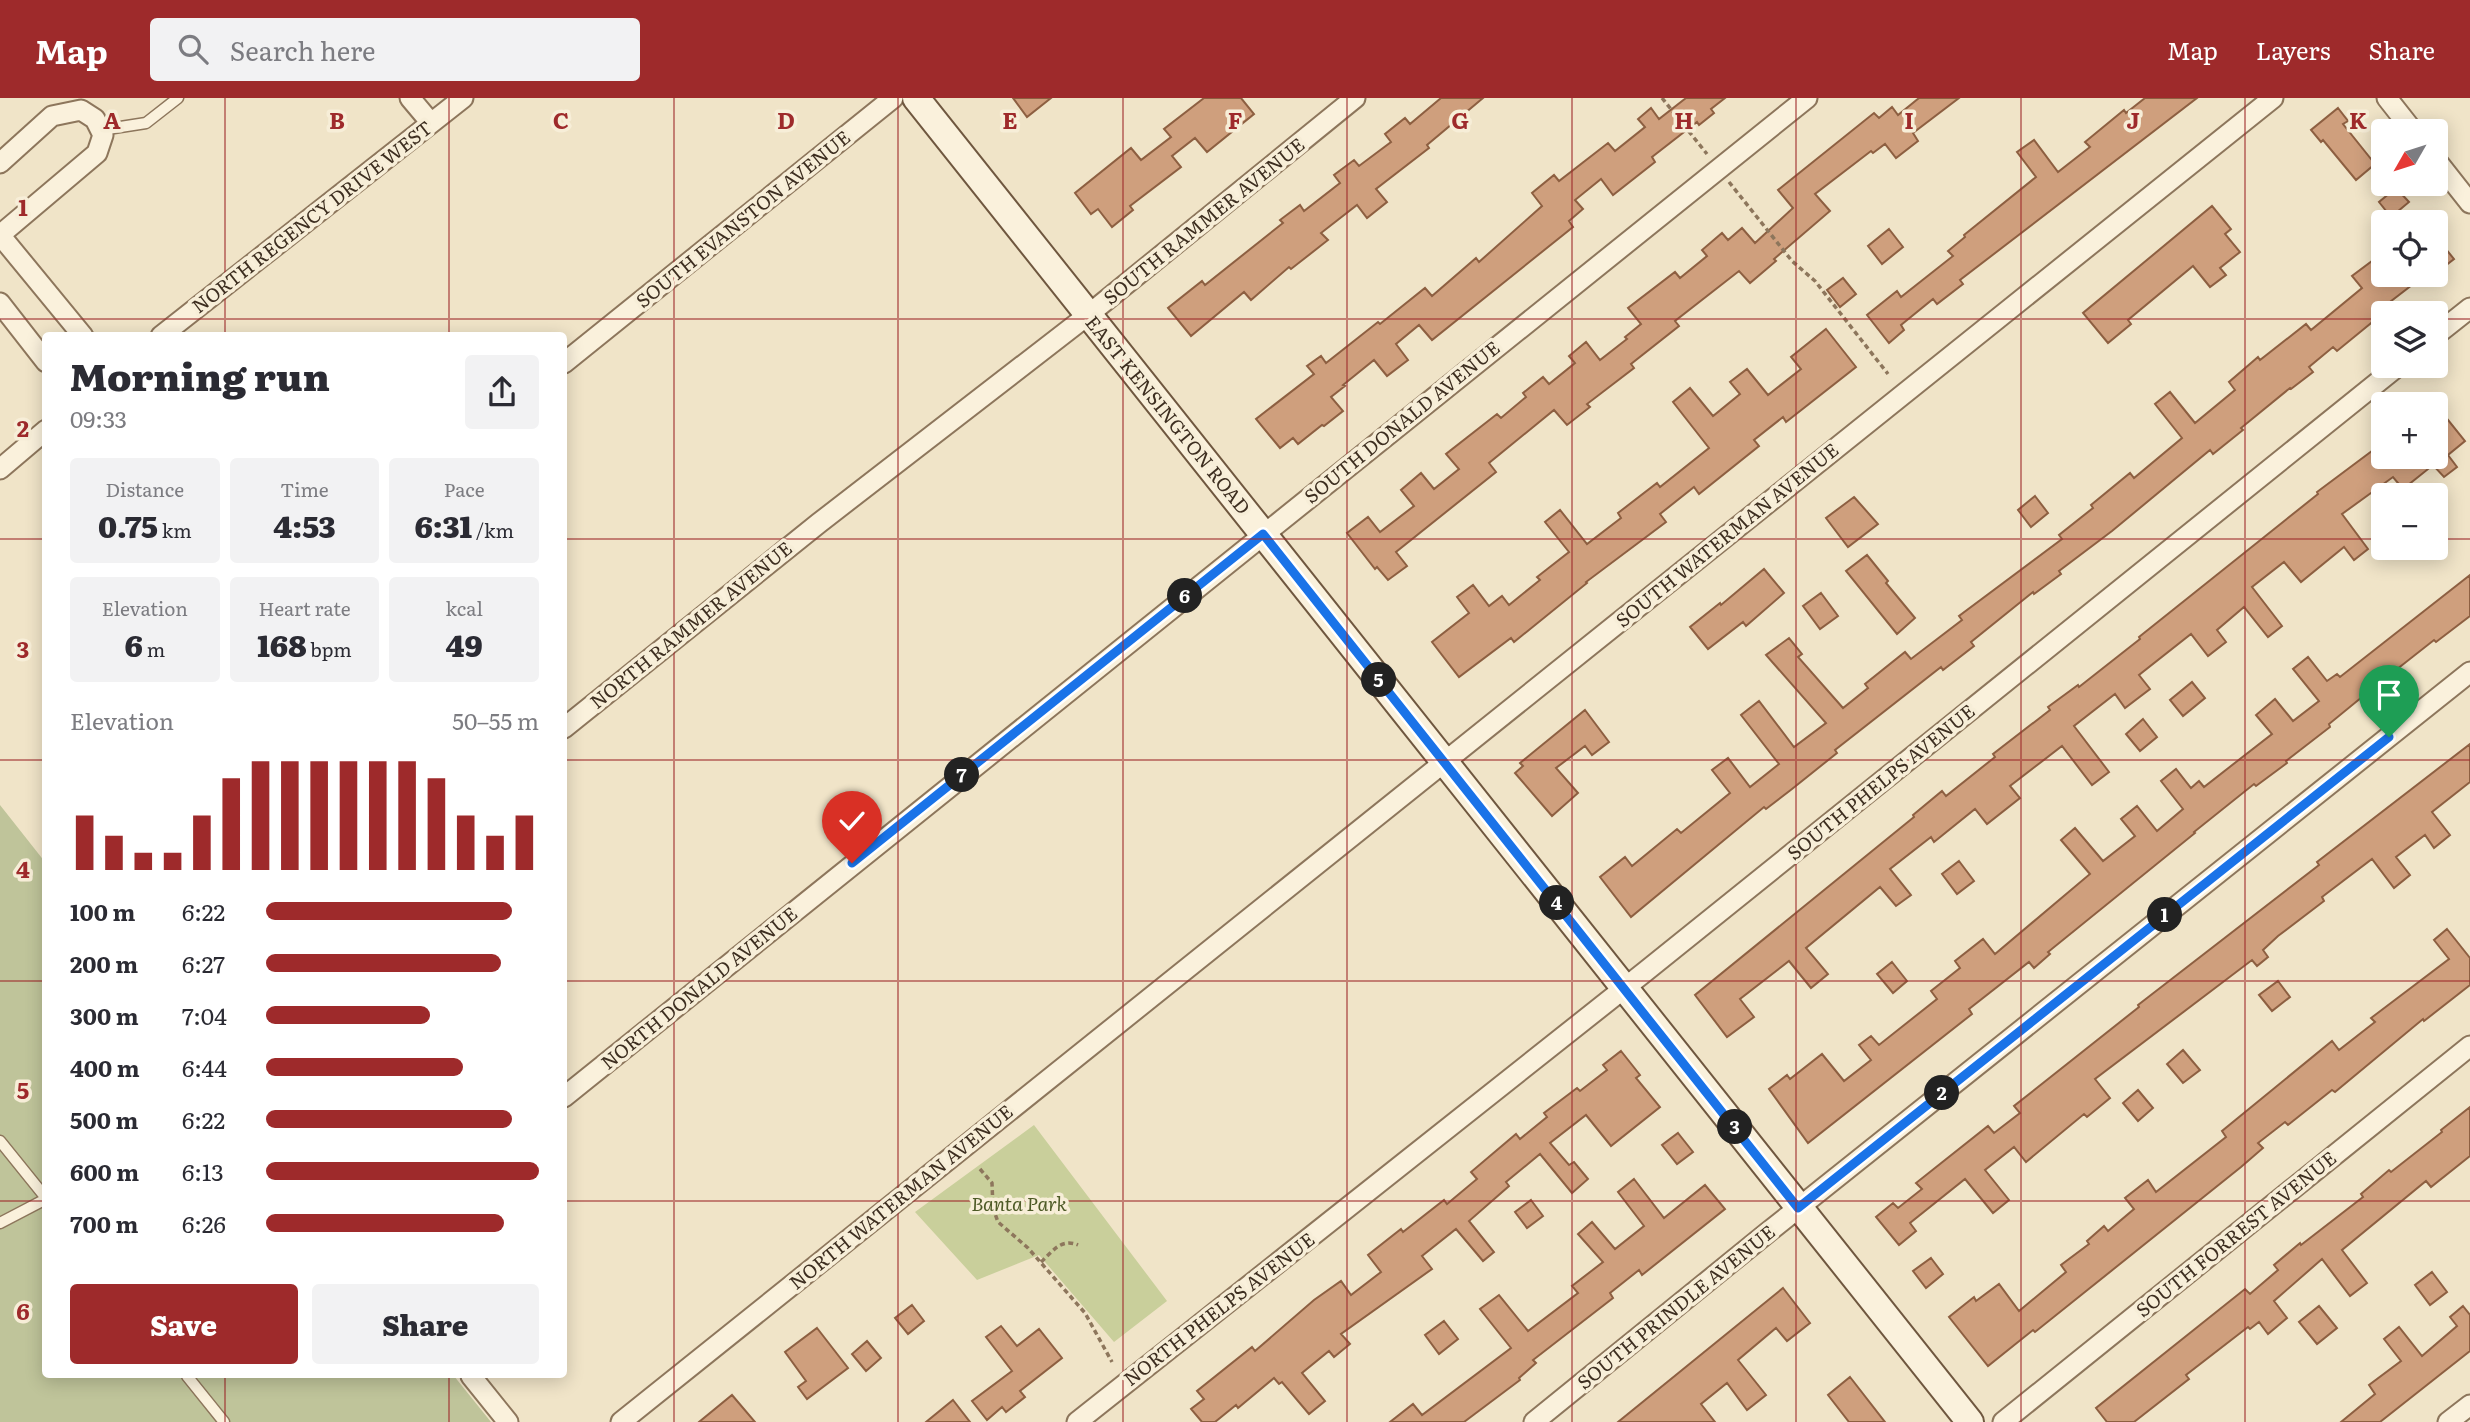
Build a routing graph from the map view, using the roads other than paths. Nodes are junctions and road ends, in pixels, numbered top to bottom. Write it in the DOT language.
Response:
graph roads {
  1 [pos="178,98"];
  2 [pos="410,98"];
  3 [pos="463,98"];
  4 [pos="893,98"];
  5 [pos="916,98"];
  6 [pos="1355,98"];
  7 [pos="1807,98"];
  8 [pos="2273,98"];
  9 [pos="2387,98"];
  10 [pos="2404,119"];
  11 [pos="431,123"];
  12 [pos="101,130"];
  13 [pos="0,163"];
  14 [pos="2448,175"];
  15 [pos="2470,203"];
  16 [pos="0,235"];
  17 [pos="0,303"];
  18 [pos="2470,308"];
  19 [pos="1088,315"];
  20 [pos="2448,325"];
  21 [pos="80,332"];
  22 [pos="165,332"];
  23 [pos="42,357"];
  24 [pos="567,361"];
  25 [pos="2383,378"];
  26 [pos="42,433"];
  27 [pos="0,469"];
  28 [pos="819,523"];
  29 [pos="1263,534"];
  30 [pos="2470,672"];
  31 [pos="567,726"];
  32 [pos="997,747"];
  33 [pos="1444,761"];
  34 [pos="1182,972"];
  35 [pos="1625,988"];
  36 [pos="2470,1045"];
  37 [pos="567,1095"];
  38 [pos="0,1141"];
  39 [pos="42,1194"];
  40 [pos="1362,1196"];
  41 [pos="42,1201"];
  42 [pos="1798,1208"];
  43 [pos="0,1223"];
  44 [pos="189,1378"];
  45 [pos="473,1378"];
  46 [pos="2470,1405"];
  47 [pos="1536,1420"];
  48 [pos="224,1422"];
  49 [pos="508,1422"];
  50 [pos="621,1422"];
  51 [pos="1077,1422"];
  52 [pos="1970,1422"];
  53 [pos="2003,1422"];
  54 [pos="2448,1422"];
  1 -- 12 [label="lane"];
  2 -- 11 [label="street"];
  3 -- 11 [label="street, NORTH REGENCY DRIVE WEST"];
  4 -- 24 [label="street, SOUTH EVANSTON AVENUE"];
  5 -- 19 [label="main road, EAST KENSINGTON ROAD"];
  6 -- 19 [label="street, SOUTH RAMMER AVENUE"];
  7 -- 29 [label="street, SOUTH DONALD AVENUE"];
  8 -- 33 [label="street, SOUTH WATERMAN AVENUE"];
  9 -- 10 [label="street"];
  11 -- 22 [label="street, NORTH REGENCY DRIVE WEST"];
  12 -- 13 [label="street"];
  12 -- 16 [label="street"];
  14 -- 15 [label="street"];
  16 -- 21 [label="street"];
  17 -- 23 [label="street"];
  18 -- 20 [label="street"];
  19 -- 28 [label="street, SOUTH RAMMER AVENUE"];
  19 -- 29 [label="main road, EAST KENSINGTON ROAD"];
  25 -- 35 [label="street, SOUTH PHELPS AVENUE"];
  26 -- 27 [label="street"];
  28 -- 31 [label="street, NORTH RAMMER AVENUE"];
  29 -- 32 [label="street, SOUTH DONALD AVENUE"];
  29 -- 33 [label="main road, EAST KENSINGTON ROAD"];
  30 -- 42 [label="street, SOUTH PRINDLE AVENUE"];
  32 -- 37 [label="street, NORTH DONALD AVENUE"];
  33 -- 34 [label="street, SOUTH WATERMAN AVENUE"];
  33 -- 35 [label="main road, EAST KENSINGTON ROAD"];
  34 -- 50 [label="street, NORTH WATERMAN AVENUE"];
  35 -- 40 [label="street, SOUTH PHELPS AVENUE"];
  35 -- 42 [label="main road, EAST KENSINGTON ROAD"];
  36 -- 53 [label="street, SOUTH FORREST AVENUE"];
  38 -- 39 [label="lane"];
  40 -- 51 [label="street, NORTH PHELPS AVENUE"];
  41 -- 43 [label="lane"];
  42 -- 47 [label="street, SOUTH PRINDLE AVENUE"];
  42 -- 52 [label="main road, EAST KENSINGTON ROAD"];
  44 -- 48 [label="lane"];
  45 -- 49 [label="street"];
  46 -- 54 [label="street"];
}
